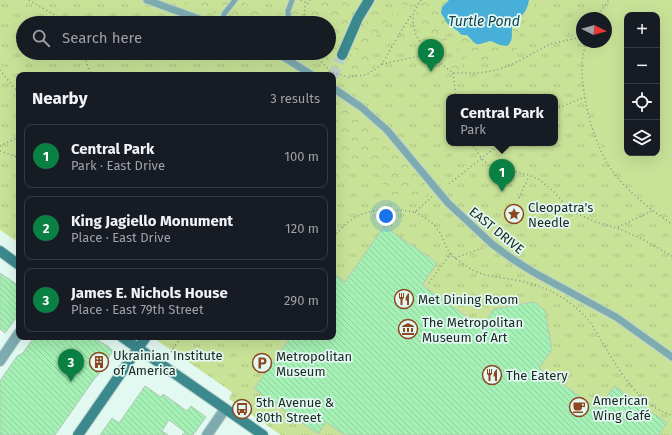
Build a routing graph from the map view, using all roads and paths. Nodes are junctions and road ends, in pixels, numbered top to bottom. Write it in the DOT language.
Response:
graph roads {
  1 [pos="29,0"];
  2 [pos="147,0"];
  3 [pos="236,0"];
  4 [pos="292,0"];
  5 [pos="301,0"];
  6 [pos="310,0"];
  7 [pos="369,0"];
  8 [pos="421,0"];
  9 [pos="609,0"];
  10 [pos="307,3"];
  11 [pos="600,12"];
  12 [pos="413,13"];
  13 [pos="56,16"];
  14 [pos="191,16"];
  15 [pos="224,16"];
  16 [pos="288,16"];
  17 [pos="303,16"];
  18 [pos="576,38"];
  19 [pos="585,48"];
  20 [pos="342,55"];
  21 [pos="431,56"];
  22 [pos="441,59"];
  23 [pos="86,60"];
  24 [pos="290,60"];
  25 [pos="320,60"];
  26 [pos="439,62"];
  27 [pos="382,64"];
  28 [pos="436,66"];
  29 [pos="0,70"];
  30 [pos="90,72"];
  31 [pos="308,72"];
  32 [pos="331,72"];
  33 [pos="453,73"];
  34 [pos="336,74"];
  35 [pos="16,90"];
  36 [pos="336,90"];
  37 [pos="456,94"];
  38 [pos="585,98"];
  39 [pos="558,108"];
  40 [pos="16,138"];
  41 [pos="0,146"];
  42 [pos="473,146"];
  43 [pos="497,146"];
  44 [pos="0,151"];
  45 [pos="16,157"];
  46 [pos="482,159"];
  47 [pos="529,175"];
  48 [pos="449,184"];
  49 [pos="433,196"];
  50 [pos="520,198"];
  51 [pos="528,207"];
  52 [pos="652,210"];
  53 [pos="571,211"];
  54 [pos="415,212"];
  55 [pos="672,224"];
  56 [pos="617,228"];
  57 [pos="336,233"];
  58 [pos="492,244"];
  59 [pos="0,252"];
  60 [pos="451,253"];
  61 [pos="672,256"];
  62 [pos="455,258"];
  63 [pos="16,263"];
  64 [pos="429,283"];
  65 [pos="16,337"];
  66 [pos="126,340"];
  67 [pos="144,340"];
  68 [pos="179,340"];
  69 [pos="138,348"];
  70 [pos="171,352"];
  71 [pos="672,357"];
  72 [pos="0,361"];
  73 [pos="225,409"];
  74 [pos="672,415"];
  75 [pos="78,435"];
  76 [pos="207,435"];
  77 [pos="262,435"];
  1 -- 13 [label="path"];
  2 -- 14 [label="street"];
  3 -- 15 [label="lane"];
  4 -- 16 [label="lane"];
  5 -- 10 [label="path"];
  6 -- 10 [label="path"];
  7 -- 20 [label="main road"];
  8 -- 12 [label="path"];
  9 -- 11 [label="path"];
  10 -- 17 [label="path"];
  12 -- 21 [label="path"];
  12 -- 27 [label="path"];
  18 -- 33 [label="path"];
  19 -- 38 [label="path"];
  21 -- 26 [label="path"];
  21 -- 27 [label="path"];
  22 -- 26 [label="path"];
  23 -- 30 [label="path"];
  24 -- 31 [label="street"];
  25 -- 32 [label="path"];
  26 -- 28 [label="path"];
  26 -- 33 [label="path"];
  27 -- 34 [label="path"];
  29 -- 35 [label="path"];
  33 -- 37 [label="path"];
  36 -- 58 [label="street, EAST DRIVE"];
  38 -- 39 [label="path"];
  38 -- 52 [label="path"];
  40 -- 41 [label="path"];
  42 -- 46 [label="path"];
  43 -- 46 [label="path"];
  44 -- 45 [label="path"];
  46 -- 47 [label="path"];
  46 -- 48 [label="path"];
  47 -- 50 [label="path"];
  47 -- 53 [label="path"];
  49 -- 54 [label="path"];
  51 -- 53 [label="path"];
  52 -- 55 [label="path"];
  52 -- 56 [label="path"];
  53 -- 56 [label="path"];
  54 -- 57 [label="path"];
  54 -- 60 [label="path"];
  56 -- 61 [label="path"];
  58 -- 62 [label="path"];
  58 -- 71 [label="street, EAST DRIVE"];
  59 -- 63 [label="main road"];
  60 -- 62 [label="path"];
  60 -- 64 [label="path"];
  62 -- 74 [label="path"];
  65 -- 72 [label="street"];
  66 -- 69 [label="main road"];
  67 -- 69 [label="main road"];
  68 -- 70 [label="path"];
  69 -- 73 [label="main road"];
  69 -- 75 [label="main road"];
  73 -- 76 [label="street"];
  73 -- 77 [label="main road"];
}
